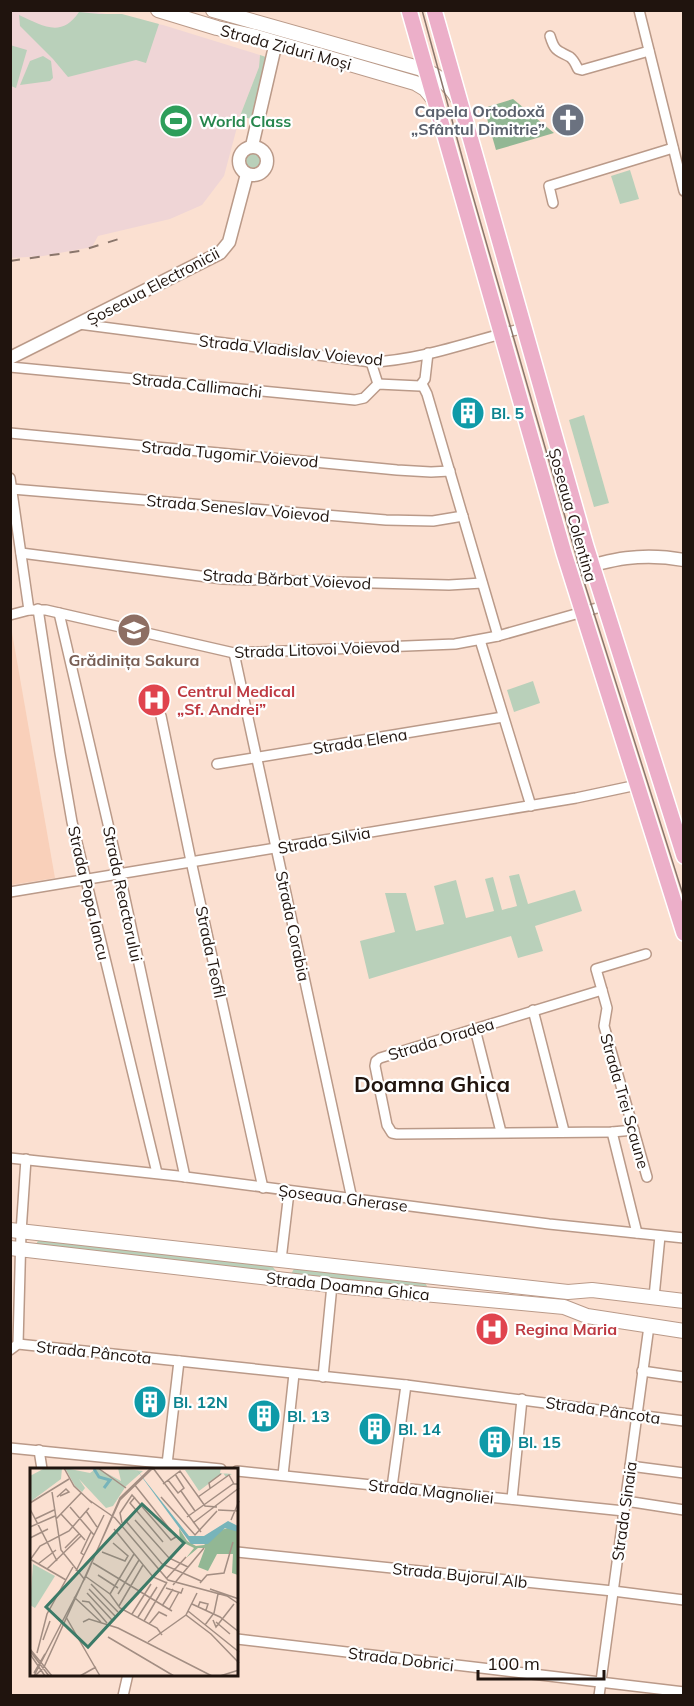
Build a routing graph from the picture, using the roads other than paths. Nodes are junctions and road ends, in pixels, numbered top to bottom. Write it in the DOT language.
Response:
graph roads {
  1 [pos="158,10"];
  2 [pos="213,10"];
  3 [pos="410,10"];
  4 [pos="434,10"];
  5 [pos="639,10"];
  6 [pos="550,36"];
  7 [pos="417,37"];
  8 [pos="276,42"];
  9 [pos="444,45"];
  10 [pos="649,51"];
  11 [pos="391,60"];
  12 [pos="426,77"];
  13 [pos="461,104"];
  14 [pos="252,146"];
  15 [pos="673,148"];
  16 [pos="248,174"];
  17 [pos="684,191"];
  18 [pos="552,202"];
  19 [pos="79,324"];
  20 [pos="513,331"];
  21 [pos="428,353"];
  22 [pos="10,358"];
  23 [pos="371,362"];
  24 [pos="10,367"];
  25 [pos="378,384"];
  26 [pos="422,384"];
  27 [pos="10,433"];
  28 [pos="450,471"];
  29 [pos="10,478"];
  30 [pos="12,489"];
  31 [pos="463,516"];
  32 [pos="21,553"];
  33 [pos="684,560"];
  34 [pos="592,565"];
  35 [pos="570,572"];
  36 [pos="482,583"];
  37 [pos="604,606"];
  38 [pos="34,609"];
  39 [pos="59,613"];
  40 [pos="583,613"];
  41 [pos="10,615"];
  42 [pos="498,636"];
  43 [pos="480,640"];
  44 [pos="234,653"];
  45 [pos="161,716"];
  46 [pos="503,717"];
  47 [pos="256,758"];
  48 [pos="217,764"];
  49 [pos="638,785"];
  50 [pos="531,806"];
  51 [pos="276,848"];
  52 [pos="684,856"];
  53 [pos="191,861"];
  54 [pos="119,873"];
  55 [pos="86,879"];
  56 [pos="10,892"];
  57 [pos="684,933"];
  58 [pos="646,954"];
  59 [pos="602,990"];
  60 [pos="533,1010"];
  61 [pos="475,1029"];
  62 [pos="634,1130"];
  63 [pos="564,1131"];
  64 [pos="501,1132"];
  65 [pos="612,1132"];
  66 [pos="10,1158"];
  67 [pos="26,1159"];
  68 [pos="157,1173"];
  69 [pos="184,1176"];
  70 [pos="647,1177"];
  71 [pos="263,1188"];
  72 [pos="289,1192"];
  73 [pos="352,1199"];
  74 [pos="16,1231"];
  75 [pos="637,1233"];
  76 [pos="660,1236"];
  77 [pos="684,1238"];
  78 [pos="14,1250"];
  79 [pos="281,1260"];
  80 [pos="332,1285"];
  81 [pos="568,1292"];
  82 [pos="654,1297"];
  83 [pos="684,1301"];
  84 [pos="564,1307"];
  85 [pos="684,1310"];
  86 [pos="684,1323"];
  87 [pos="649,1326"];
  88 [pos="684,1331"];
  89 [pos="14,1347"];
  90 [pos="179,1361"];
  91 [pos="642,1371"];
  92 [pos="294,1374"];
  93 [pos="323,1377"];
  94 [pos="684,1377"];
  95 [pos="406,1385"];
  96 [pos="522,1399"];
  97 [pos="637,1415"];
  98 [pos="684,1422"];
  99 [pos="10,1448"];
  100 [pos="39,1450"];
  101 [pos="167,1464"];
  102 [pos="630,1466"];
  103 [pos="42,1468"];
  104 [pos="210,1468"];
  105 [pos="238,1471"];
  106 [pos="684,1473"];
  107 [pos="283,1475"];
  108 [pos="392,1487"];
  109 [pos="512,1499"];
  110 [pos="625,1506"];
  111 [pos="684,1510"];
  112 [pos="238,1552"];
  113 [pos="613,1591"];
  114 [pos="684,1600"];
  115 [pos="238,1639"];
  116 [pos="128,1676"];
  117 [pos="601,1682"];
  118 [pos="684,1692"];
  119 [pos="123,1695"];
  120 [pos="599,1695"];
  1 -- 8 [label="main road, Strada Ziduri Moși"];
  2 -- 11 [label="main road, Strada Ziduri Moși"];
  3 -- 7 [label="main road, Șoseaua Colentina"];
  4 -- 9 [label="main road, Șoseaua Colentina"];
  5 -- 10 [label="street"];
  6 -- 10 [label="street"];
  7 -- 11 [label="main road"];
  7 -- 12 [label="main road, Șoseaua Colentina"];
  8 -- 12 [label="main road, Strada Ziduri Moși"];
  8 -- 14 [label="street"];
  9 -- 12 [label="main road"];
  9 -- 13 [label="main road, Șoseaua Colentina"];
  10 -- 15 [label="street"];
  11 -- 12 [label="main road, Strada Ziduri Moși"];
  12 -- 13 [label="main road, Strada Ziduri Moși"];
  12 -- 20 [label="main road, Șoseaua Colentina"];
  13 -- 20 [label="main road, Șoseaua Colentina"];
  14 -- 16 [label="street"];
  14 -- 16 [label="street"];
  15 -- 17 [label="street"];
  15 -- 18 [label="street"];
  16 -- 19 [label="street, Șoseaua Electronicii"];
  19 -- 22 [label="street, Șoseaua Electronicii"];
  19 -- 23 [label="street, Strada Vladislav Voievod"];
  20 -- 21 [label="street, Strada Vladislav Voievod"];
  20 -- 34 [label="main road, Șoseaua Colentina"];
  20 -- 35 [label="main road, Șoseaua Colentina"];
  21 -- 23 [label="street, Strada Vladislav Voievod"];
  21 -- 26 [label="street"];
  23 -- 25 [label="street"];
  24 -- 25 [label="street, Strada Callimachi"];
  25 -- 26 [label="street"];
  26 -- 28 [label="street"];
  27 -- 28 [label="street, Strada Tugomir Voievod"];
  28 -- 31 [label="street"];
  29 -- 30 [label="street, Strada Popa Iancu"];
  30 -- 31 [label="street, Strada Seneslav Voievod"];
  30 -- 32 [label="street, Strada Popa Iancu"];
  31 -- 36 [label="street"];
  32 -- 36 [label="street, Strada Bărbat Voievod"];
  32 -- 38 [label="street, Strada Popa Iancu"];
  33 -- 34 [label="street"];
  34 -- 35 [label="street"];
  34 -- 37 [label="main road, Șoseaua Colentina"];
  35 -- 40 [label="main road, Șoseaua Colentina"];
  36 -- 42 [label="street"];
  37 -- 40 [label="street, Strada Litovoi Voievod"];
  37 -- 52 [label="main road, Șoseaua Colentina"];
  38 -- 39 [label="street, Strada Litovoi Voievod"];
  38 -- 41 [label="street"];
  38 -- 55 [label="street, Strada Popa Iancu"];
  39 -- 44 [label="street, Strada Litovoi Voievod"];
  39 -- 54 [label="street, Strada Reactorului"];
  40 -- 42 [label="street, Strada Litovoi Voievod"];
  40 -- 49 [label="main road, Șoseaua Colentina"];
  42 -- 43 [label="street, Strada Litovoi Voievod"];
  43 -- 44 [label="street, Strada Litovoi Voievod"];
  43 -- 46 [label="street"];
  44 -- 47 [label="street, Strada Corabia"];
  45 -- 53 [label="street, Strada Teofil"];
  46 -- 47 [label="street, Strada Elena"];
  46 -- 50 [label="street"];
  47 -- 48 [label="street, Strada Elena"];
  47 -- 51 [label="street, Strada Corabia"];
  49 -- 50 [label="street, Strada Silvia"];
  49 -- 57 [label="main road, Șoseaua Colentina"];
  50 -- 51 [label="street, Strada Silvia"];
  51 -- 53 [label="street, Strada Silvia"];
  51 -- 73 [label="street, Strada Corabia"];
  53 -- 54 [label="street, Strada Silvia"];
  53 -- 71 [label="street, Strada Teofil"];
  54 -- 55 [label="street, Strada Silvia"];
  54 -- 69 [label="street, Strada Reactorului"];
  55 -- 56 [label="street, Strada Silvia"];
  55 -- 68 [label="street, Strada Popa Iancu"];
  58 -- 59 [label="street"];
  59 -- 60 [label="street, Strada Oradea"];
  59 -- 62 [label="street, Strada Trei Scaune"];
  60 -- 61 [label="street, Strada Oradea"];
  60 -- 63 [label="street"];
  61 -- 64 [label="street"];
  61 -- 64 [label="street, Strada Oradea"];
  62 -- 65 [label="street, Strada Oradea"];
  62 -- 70 [label="street, Strada Trei Scaune"];
  63 -- 64 [label="street, Strada Oradea"];
  63 -- 65 [label="street, Strada Oradea"];
  65 -- 75 [label="street, Strada Trei Scaune"];
  66 -- 67 [label="street, Șoseaua Gherase"];
  67 -- 68 [label="street, Șoseaua Gherase"];
  67 -- 74 [label="street"];
  68 -- 69 [label="street, Șoseaua Gherase"];
  69 -- 71 [label="street, Șoseaua Gherase"];
  71 -- 72 [label="street, Șoseaua Gherase"];
  72 -- 73 [label="street, Șoseaua Gherase"];
  72 -- 79 [label="street"];
  73 -- 75 [label="street, Șoseaua Gherase"];
  74 -- 78 [label="street"];
  74 -- 79 [label="main road, Strada Doamna Ghica"];
  75 -- 76 [label="street, Șoseaua Gherase"];
  76 -- 77 [label="street, Șoseaua Gherase"];
  76 -- 82 [label="street"];
  78 -- 80 [label="main road, Strada Doamna Ghica"];
  78 -- 89 [label="street"];
  79 -- 81 [label="main road, Strada Doamna Ghica"];
  80 -- 84 [label="main road, Strada Doamna Ghica"];
  80 -- 93 [label="street"];
  81 -- 82 [label="main road, Strada Doamna Ghica"];
  81 -- 85 [label="main road"];
  82 -- 83 [label="main road, Strada Doamna Ghica"];
  84 -- 86 [label="main road"];
  84 -- 87 [label="main road, Strada Doamna Ghica"];
  87 -- 88 [label="main road, Strada Doamna Ghica"];
  87 -- 91 [label="street, Strada Sinaia"];
  89 -- 90 [label="street, Strada Pâncota"];
  90 -- 92 [label="street, Strada Pâncota"];
  90 -- 101 [label="street"];
  91 -- 94 [label="street"];
  91 -- 97 [label="street, Strada Sinaia"];
  92 -- 93 [label="street, Strada Pâncota"];
  92 -- 107 [label="street"];
  93 -- 95 [label="street, Strada Pâncota"];
  95 -- 96 [label="street, Strada Pâncota"];
  95 -- 108 [label="street"];
  96 -- 97 [label="street, Strada Pâncota"];
  96 -- 109 [label="street, Strada Pâncota"];
  97 -- 98 [label="street, Strada Pâncota"];
  97 -- 102 [label="street, Strada Sinaia"];
  99 -- 100 [label="street"];
  100 -- 101 [label="street"];
  100 -- 103 [label="street"];
  101 -- 104 [label="street"];
  102 -- 106 [label="street"];
  102 -- 110 [label="street, Strada Sinaia"];
  105 -- 107 [label="street, Strada Magnoliei"];
  107 -- 108 [label="street, Strada Magnoliei"];
  108 -- 109 [label="street, Strada Magnoliei"];
  109 -- 110 [label="street, Strada Magnoliei"];
  110 -- 111 [label="street, Strada Magnoliei"];
  110 -- 113 [label="street, Strada Sinaia"];
  112 -- 113 [label="street, Strada Bujorul Alb"];
  113 -- 114 [label="street, Strada Bujorul Alb"];
  113 -- 117 [label="street, Strada Sinaia"];
  115 -- 117 [label="street, Strada Dobrici"];
  116 -- 119 [label="street"];
  117 -- 118 [label="street, Strada Dobrici"];
  117 -- 120 [label="street, Strada Sinaia"];
}
